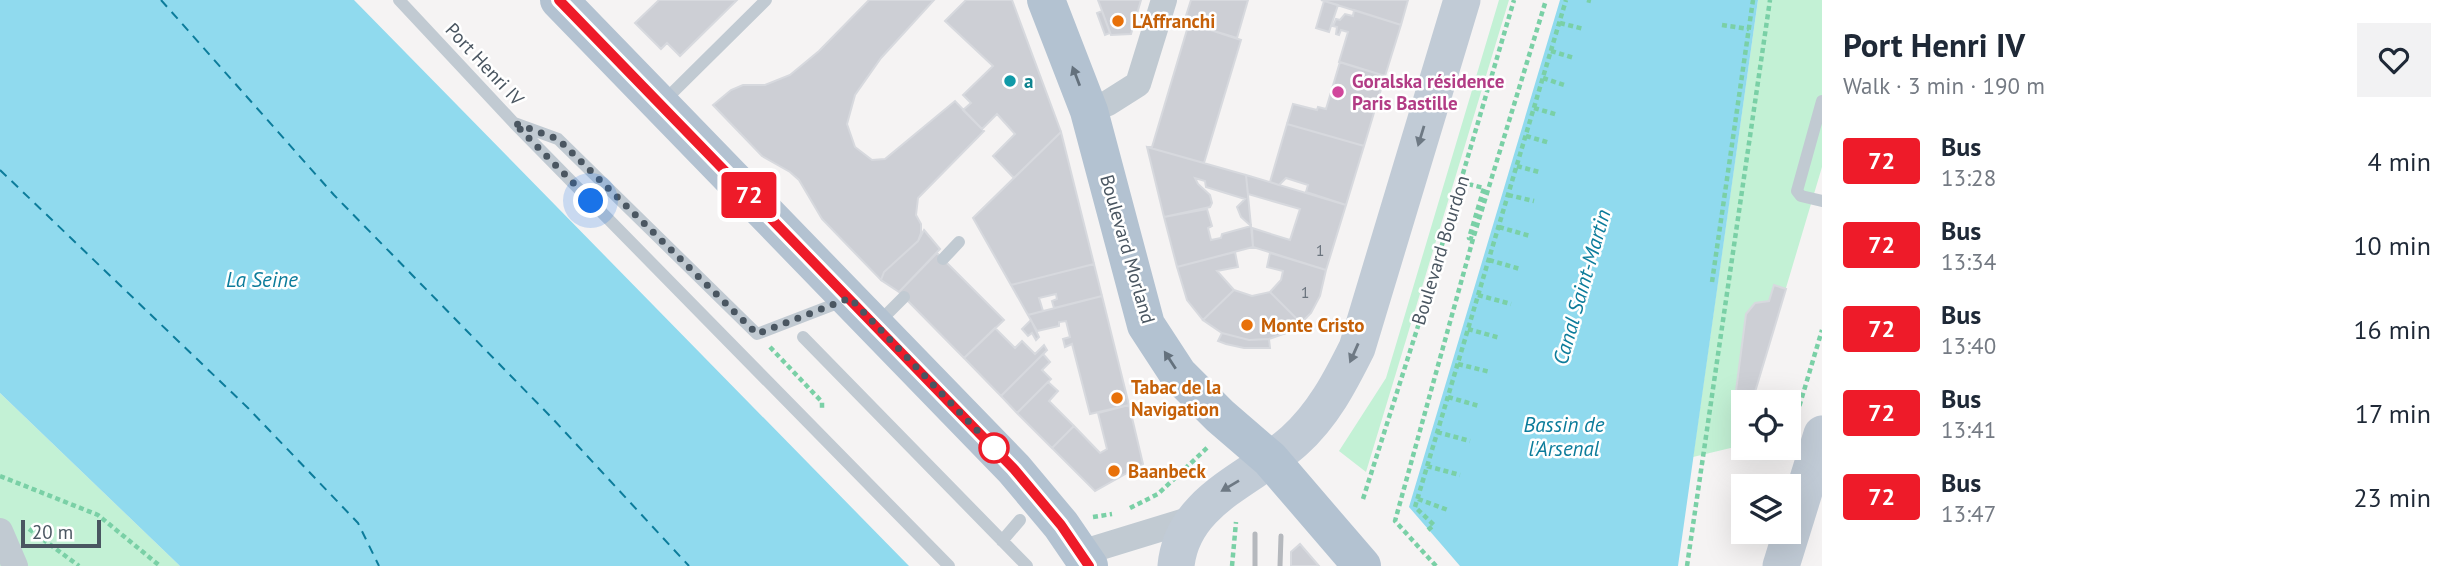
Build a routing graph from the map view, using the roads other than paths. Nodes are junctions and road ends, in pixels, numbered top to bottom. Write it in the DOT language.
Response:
graph roads {
  1 [pos="399,0"];
  2 [pos="559,0"];
  3 [pos="766,0"];
  4 [pos="1046,0"];
  5 [pos="1164,0"];
  6 [pos="1462,0"];
  7 [pos="1822,101"];
  8 [pos="661,105"];
  9 [pos="1089,111"];
  10 [pos="514,123"];
  11 [pos="1822,201"];
  12 [pos="959,242"];
  13 [pos="943,259"];
  14 [pos="904,297"];
  15 [pos="863,311"];
  16 [pos="803,337"];
  17 [pos="1809,425"];
  18 [pos="1270,459"];
  19 [pos="1195,519"];
  20 [pos="1020,520"];
  21 [pos="11,528"];
  22 [pos="1002,541"];
  23 [pos="1086,546"];
  24 [pos="1358,561"];
  25 [pos="15,566"];
  26 [pos="949,566"];
  27 [pos="1027,566"];
  28 [pos="1176,566"];
  29 [pos="1781,566"];
  1 -- 10 [label="lane, Port Henri IV"];
  2 -- 8 [label="main road"];
  3 -- 8 [label="lane"];
  9 -- 4 [label="main road, Boulevard Morland, one-way"];
  5 -- 9 [label="street"];
  6 -- 18 [label="main road, one-way"];
  7 -- 11 [label="lane"];
  8 -- 15 [label="main road"];
  18 -- 9 [label="main road, Boulevard Morland, one-way"];
  10 -- 15 [label="lane, Port Henri IV"];
  10 -- 26 [label="lane, Port Henri IV"];
  12 -- 13 [label="lane"];
  14 -- 15 [label="lane"];
  15 -- 23 [label="main road"];
  16 -- 22 [label="lane"];
  17 -- 29 [label="main road"];
  18 -- 19 [label="main road, one-way"];
  18 -- 24 [label="main road, Boulevard Morland"];
  19 -- 23 [label="street"];
  19 -- 28 [label="main road"];
  20 -- 22 [label="lane"];
  21 -- 25 [label="street"];
  22 -- 27 [label="lane"];
}
